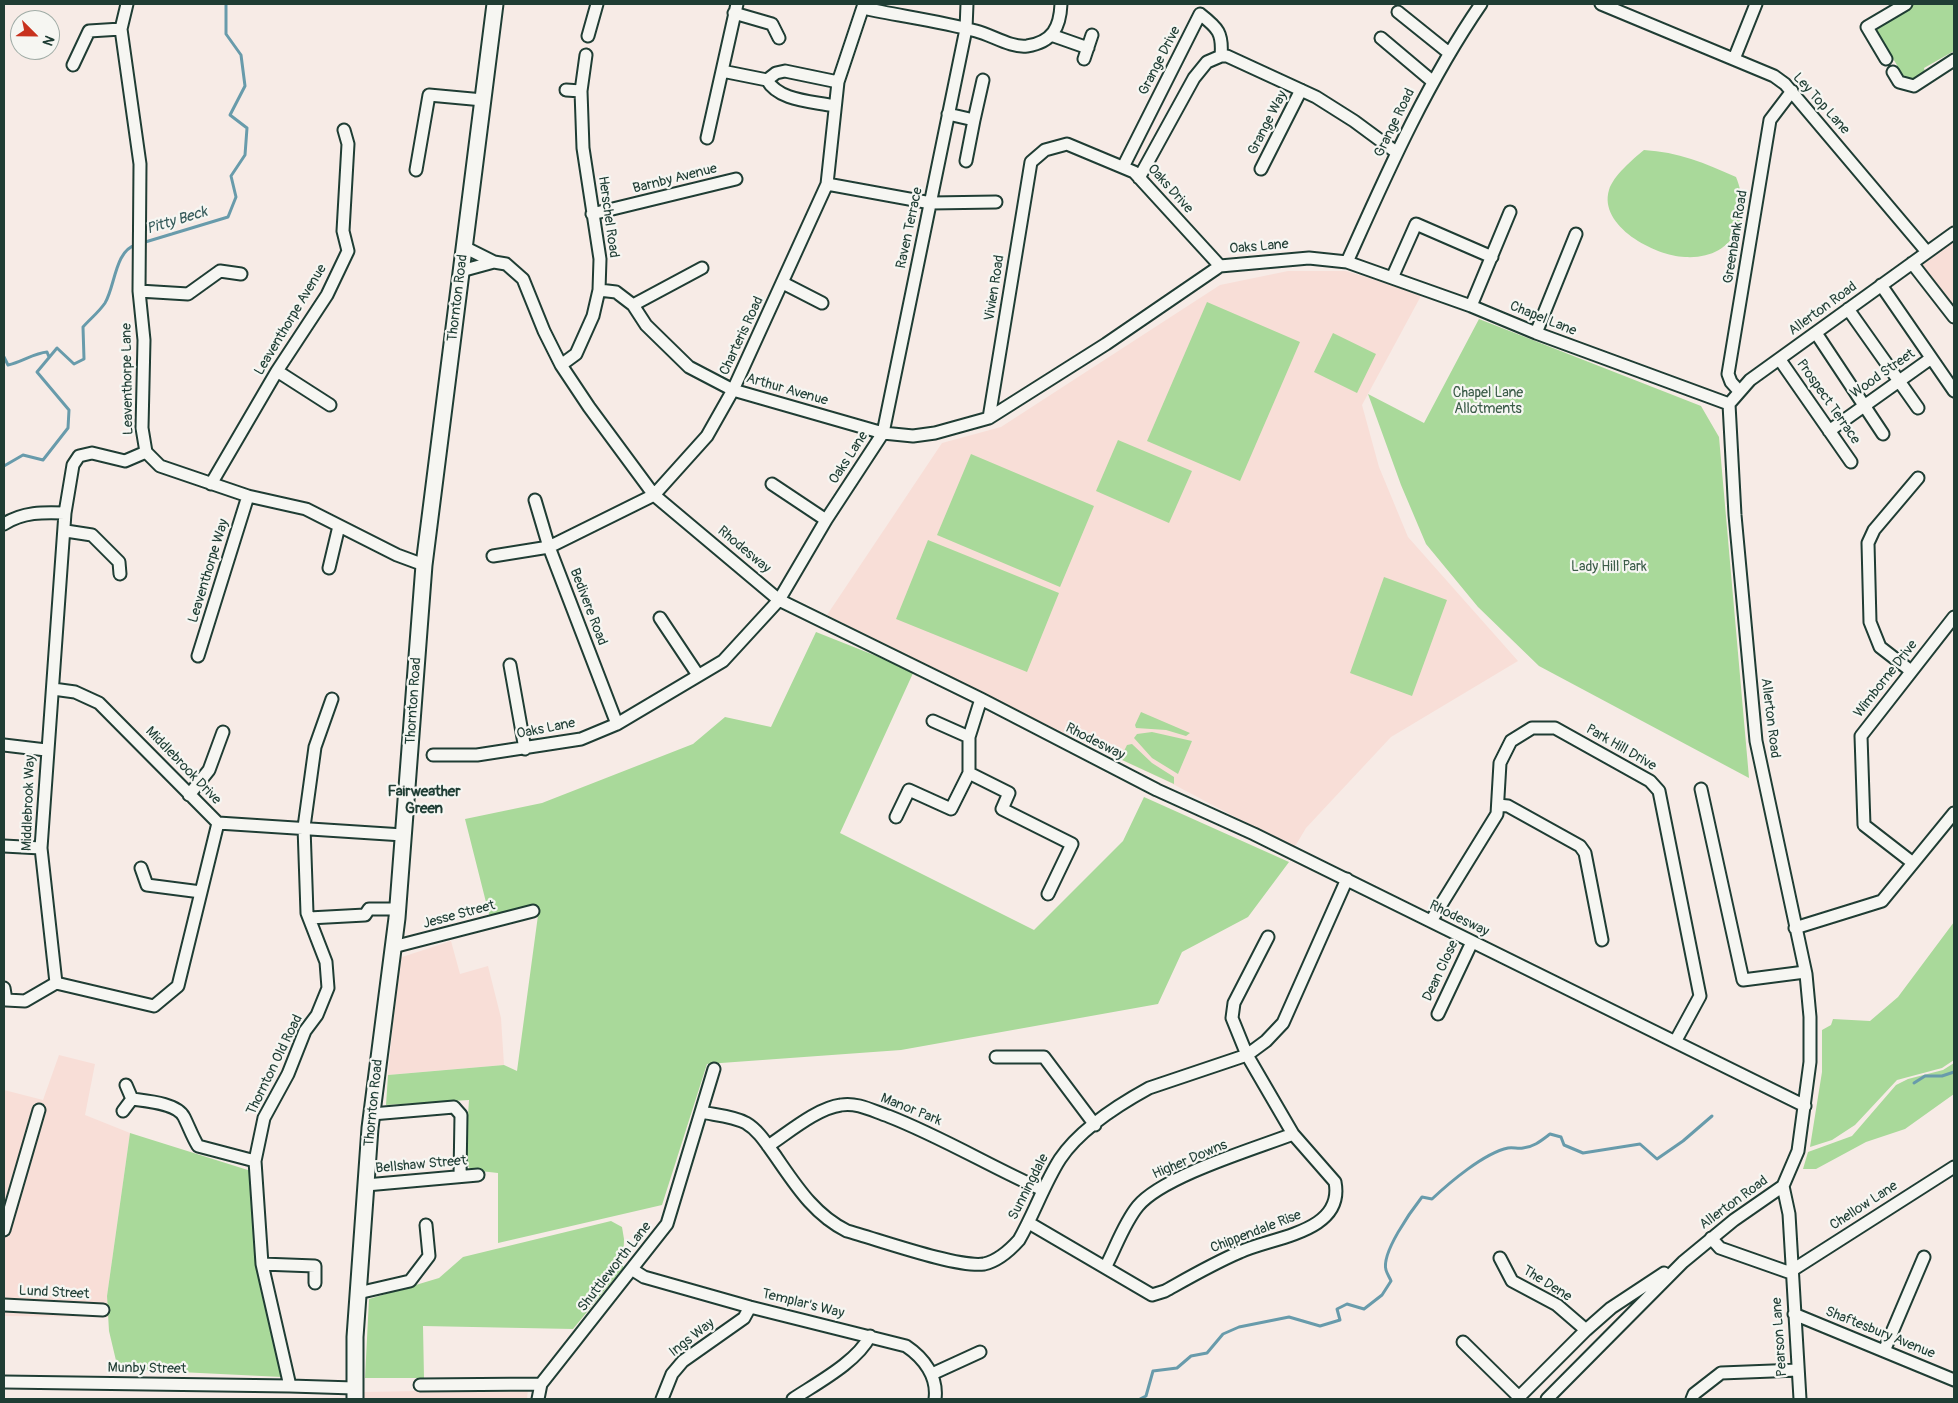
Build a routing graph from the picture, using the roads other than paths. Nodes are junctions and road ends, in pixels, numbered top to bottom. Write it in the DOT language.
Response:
graph roads {
  1 [pos="127,4"];
  2 [pos="495,4"];
  3 [pos="597,4"];
  4 [pos="967,4"];
  5 [pos="1061,4"];
  6 [pos="1480,4"];
  7 [pos="1601,4"];
  8 [pos="1756,4"];
  9 [pos="1906,4"];
  10 [pos="864,6"];
  11 [pos="735,8"];
  12 [pos="1398,12"];
  13 [pos="121,29"];
  14 [pos="966,29"];
  15 [pos="1051,35"];
  16 [pos="1092,35"];
  17 [pos="588,36"];
  18 [pos="779,38"];
  19 [pos="1381,38"];
  20 [pos="1450,53"];
  21 [pos="586,55"];
  22 [pos="1221,56"];
  23 [pos="1734,59"];
  24 [pos="1886,59"];
  25 [pos="1954,60"];
  26 [pos="73,65"];
  27 [pos="722,71"];
  28 [pos="1892,72"];
  29 [pos="767,80"];
  30 [pos="983,80"];
  31 [pos="1432,81"];
  32 [pos="838,82"];
  33 [pos="566,90"];
  34 [pos="1301,90"];
  35 [pos="581,91"];
  36 [pos="1792,92"];
  37 [pos="483,100"];
  38 [pos="834,106"];
  39 [pos="948,114"];
  40 [pos="974,120"];
  41 [pos="344,130"];
  42 [pos="707,138"];
  43 [pos="1396,152"];
  44 [pos="966,161"];
  45 [pos="1031,162"];
  46 [pos="1123,167"];
  47 [pos="1261,169"];
  48 [pos="416,170"];
  49 [pos="1140,178"];
  50 [pos="736,179"];
  51 [pos="827,184"];
  52 [pos="996,202"];
  53 [pos="931,203"];
  54 [pos="1510,212"];
  55 [pos="592,214"];
  56 [pos="1954,233"];
  57 [pos="1576,234"];
  58 [pos="464,247"];
  59 [pos="1927,252"];
  60 [pos="1492,257"];
  61 [pos="494,262"];
  62 [pos="1347,262"];
  63 [pos="1912,263"];
  64 [pos="1220,266"];
  65 [pos="702,268"];
  66 [pos="461,271"];
  67 [pos="242,274"];
  68 [pos="1392,278"];
  69 [pos="783,283"];
  70 [pos="1881,285"];
  71 [pos="599,290"];
  72 [pos="140,291"];
  73 [pos="822,303"];
  74 [pos="633,305"];
  75 [pos="1471,306"];
  76 [pos="1848,309"];
  77 [pos="1954,317"];
  78 [pos="1816,333"];
  79 [pos="1536,334"];
  80 [pos="1930,359"];
  81 [pos="1780,360"];
  82 [pos="561,365"];
  83 [pos="277,371"];
  84 [pos="1899,381"];
  85 [pos="733,390"];
  86 [pos="1953,390"];
  87 [pos="1739,391"];
  88 [pos="1728,404"];
  89 [pos="330,405"];
  90 [pos="1864,406"];
  91 [pos="1918,408"];
  92 [pos="989,418"];
  93 [pos="1829,431"];
  94 [pos="883,433"];
  95 [pos="1883,434"];
  96 [pos="146,452"];
  97 [pos="1851,462"];
  98 [pos="1918,478"];
  99 [pos="211,484"];
  100 [pos="772,484"];
  101 [pos="654,495"];
  102 [pos="248,496"];
  103 [pos="535,500"];
  104 [pos="66,514"];
  105 [pos="826,520"];
  106 [pos="4,524"];
  107 [pos="339,526"];
  108 [pos="66,532"];
  109 [pos="548,547"];
  110 [pos="493,556"];
  111 [pos="424,564"];
  112 [pos="329,568"];
  113 [pos="120,574"];
  114 [pos="779,600"];
  115 [pos="1954,617"];
  116 [pos="660,618"];
  117 [pos="198,656"];
  118 [pos="510,665"];
  119 [pos="1911,671"];
  120 [pos="698,675"];
  121 [pos="53,689"];
  122 [pos="332,699"];
  123 [pos="981,699"];
  124 [pos="933,721"];
  125 [pos="617,724"];
  126 [pos="223,732"];
  127 [pos="969,737"];
  128 [pos="4,745"];
  129 [pos="525,749"];
  130 [pos="46,750"];
  131 [pos="433,755"];
  132 [pos="969,773"];
  133 [pos="1701,789"];
  134 [pos="189,794"];
  135 [pos="1498,806"];
  136 [pos="1954,813"];
  137 [pos="896,817"];
  138 [pos="218,823"];
  139 [pos="304,827"];
  140 [pos="404,835"];
  141 [pos="4,846"];
  142 [pos="41,848"];
  143 [pos="1913,863"];
  144 [pos="141,868"];
  145 [pos="1347,879"];
  146 [pos="201,892"];
  147 [pos="1048,894"];
  148 [pos="397,909"];
  149 [pos="533,911"];
  150 [pos="309,918"];
  151 [pos="1431,921"];
  152 [pos="1795,928"];
  153 [pos="1268,936"];
  154 [pos="1602,940"];
  155 [pos="1472,942"];
  156 [pos="393,947"];
  157 [pos="1805,972"];
  158 [pos="56,983"];
  159 [pos="4,988"];
  160 [pos="1438,1014"];
  161 [pos="1676,1042"];
  162 [pos="1247,1054"];
  163 [pos="996,1057"];
  164 [pos="714,1069"];
  165 [pos="126,1085"];
  166 [pos="132,1099"];
  167 [pos="1805,1106"];
  168 [pos="39,1110"];
  169 [pos="123,1111"];
  170 [pos="701,1112"];
  171 [pos="372,1114"];
  172 [pos="1095,1125"];
  173 [pos="1293,1134"];
  174 [pos="768,1146"];
  175 [pos="255,1161"];
  176 [pos="1954,1167"];
  177 [pos="478,1175"];
  178 [pos="460,1176"];
  179 [pos="366,1184"];
  180 [pos="1783,1186"];
  181 [pos="1043,1190"];
  182 [pos="1029,1223"];
  183 [pos="426,1225"];
  184 [pos="4,1230"];
  185 [pos="1711,1238"];
  186 [pos="1924,1257"];
  187 [pos="1500,1258"];
  188 [pos="1683,1262"];
  189 [pos="262,1264"];
  190 [pos="1106,1266"];
  191 [pos="633,1270"];
  192 [pos="1791,1272"];
  193 [pos="316,1283"];
  194 [pos="358,1293"];
  195 [pos="4,1305"];
  196 [pos="750,1307"];
  197 [pos="104,1310"];
  198 [pos="1794,1314"];
  199 [pos="1586,1330"];
  200 [pos="870,1336"];
  201 [pos="1463,1342"];
  202 [pos="1884,1351"];
  203 [pos="980,1352"];
  204 [pos="1798,1370"];
  205 [pos="932,1374"];
  206 [pos="1954,1380"];
  207 [pos="4,1382"];
  208 [pos="541,1384"];
  209 [pos="420,1385"];
  210 [pos="290,1386"];
  211 [pos="354,1394"];
  212 [pos="1518,1398"];
  213 [pos="538,1399"];
  214 [pos="662,1399"];
  215 [pos="793,1399"];
  216 [pos="935,1399"];
  217 [pos="1547,1399"];
  218 [pos="1692,1399"];
  219 [pos="1800,1399"];
  1 -- 13 [label="street, Leaventhorpe Lane"];
  2 -- 37 [label="main road, Thornton Road"];
  3 -- 17 [label="street"];
  4 -- 14 [label="street, Raven Terrace"];
  5 -- 15 [label="street"];
  6 -- 20 [label="street, Grange Road"];
  7 -- 23 [label="street, Ley Top Lane"];
  8 -- 23 [label="street"];
  9 -- 24 [label="street"];
  10 -- 14 [label="street"];
  10 -- 32 [label="street, Charteris Road"];
  11 -- 18 [label="street"];
  11 -- 27 [label="street"];
  12 -- 20 [label="street"];
  13 -- 26 [label="street"];
  13 -- 72 [label="street, Leaventhorpe Lane"];
  14 -- 15 [label="street"];
  14 -- 39 [label="street, Raven Terrace"];
  15 -- 16 [label="street"];
  19 -- 31 [label="street"];
  20 -- 31 [label="street, Grange Road"];
  21 -- 35 [label="street, Herschel Road"];
  22 -- 34 [label="street"];
  22 -- 46 [label="street, Grange Drive"];
  22 -- 49 [label="street"];
  23 -- 36 [label="street, Ley Top Lane"];
  25 -- 28 [label="street"];
  27 -- 29 [label="street"];
  27 -- 42 [label="street"];
  29 -- 32 [label="street"];
  29 -- 38 [label="street"];
  30 -- 40 [label="street"];
  31 -- 43 [label="street, Grange Road"];
  32 -- 38 [label="street, Charteris Road"];
  33 -- 35 [label="street"];
  34 -- 43 [label="street"];
  34 -- 47 [label="street, Grange Way"];
  35 -- 55 [label="street, Herschel Road"];
  36 -- 59 [label="street, Ley Top Lane"];
  36 -- 87 [label="street, Greenbank Road"];
  37 -- 48 [label="street"];
  37 -- 58 [label="main road, Thornton Road"];
  38 -- 51 [label="street, Charteris Road"];
  39 -- 40 [label="street"];
  39 -- 53 [label="street, Raven Terrace"];
  40 -- 44 [label="street"];
  41 -- 83 [label="street, Leaventhorpe Avenue"];
  43 -- 62 [label="street, Grange Road"];
  45 -- 46 [label="street, Oaks Drive"];
  45 -- 92 [label="street, Vivien Road"];
  46 -- 49 [label="street, Oaks Drive"];
  49 -- 64 [label="street, Oaks Drive"];
  50 -- 55 [label="street, Barnby Avenue"];
  51 -- 53 [label="street"];
  51 -- 69 [label="street, Charteris Road"];
  52 -- 53 [label="street"];
  53 -- 94 [label="street, Raven Terrace"];
  54 -- 60 [label="street"];
  55 -- 71 [label="street, Herschel Road"];
  56 -- 59 [label="street, Allerton Road"];
  57 -- 79 [label="street"];
  58 -- 61 [label="street, Rhodesway"];
  58 -- 66 [label="main road, Thornton Road"];
  59 -- 63 [label="street, Allerton Road"];
  60 -- 68 [label="street"];
  60 -- 75 [label="street"];
  61 -- 66 [label="street"];
  61 -- 82 [label="street, Rhodesway"];
  62 -- 64 [label="street, Oaks Lane"];
  62 -- 68 [label="street, Chapel Lane"];
  63 -- 70 [label="street, Allerton Road"];
  63 -- 77 [label="street"];
  64 -- 92 [label="street, Oaks Lane"];
  65 -- 74 [label="street"];
  66 -- 111 [label="main road, Thornton Road"];
  67 -- 72 [label="street"];
  68 -- 75 [label="street, Chapel Lane"];
  69 -- 73 [label="street"];
  69 -- 85 [label="street, Charteris Road"];
  70 -- 76 [label="street, Allerton Road"];
  70 -- 80 [label="street"];
  71 -- 74 [label="street, Arthur Avenue"];
  71 -- 82 [label="street, Herschel Road"];
  72 -- 96 [label="street, Leaventhorpe Lane"];
  74 -- 85 [label="street, Arthur Avenue"];
  75 -- 79 [label="street, Chapel Lane"];
  76 -- 78 [label="street, Allerton Road"];
  76 -- 84 [label="street"];
  78 -- 81 [label="street, Allerton Road"];
  78 -- 90 [label="street"];
  79 -- 88 [label="street, Chapel Lane"];
  80 -- 84 [label="street, Wood Street"];
  80 -- 86 [label="street"];
  81 -- 87 [label="street, Allerton Road"];
  81 -- 93 [label="street, Prospect Terrace"];
  82 -- 101 [label="street, Rhodesway"];
  83 -- 89 [label="street"];
  83 -- 99 [label="street, Leaventhorpe Avenue"];
  84 -- 90 [label="street, Wood Street"];
  84 -- 91 [label="street"];
  85 -- 94 [label="street, Arthur Avenue"];
  85 -- 101 [label="street, Charteris Road"];
  87 -- 88 [label="street, Allerton Road"];
  88 -- 152 [label="street, Allerton Road"];
  90 -- 93 [label="street, Wood Street"];
  90 -- 95 [label="street"];
  92 -- 94 [label="street, Oaks Lane"];
  93 -- 97 [label="street, Prospect Terrace"];
  94 -- 105 [label="street, Oaks Lane"];
  96 -- 99 [label="street, Leaventhorpe Lane"];
  96 -- 104 [label="street, Middlebrook Way"];
  98 -- 119 [label="street"];
  99 -- 102 [label="street, Leaventhorpe Lane"];
  100 -- 105 [label="street"];
  101 -- 109 [label="street, Charteris Road"];
  101 -- 114 [label="street, Rhodesway"];
  102 -- 107 [label="street, Leaventhorpe Lane"];
  102 -- 117 [label="street, Leaventhorpe Way"];
  103 -- 109 [label="street, Bedivere Road"];
  104 -- 106 [label="street"];
  104 -- 108 [label="street, Middlebrook Way"];
  105 -- 114 [label="street, Oaks Lane"];
  107 -- 111 [label="street, Leaventhorpe Lane"];
  107 -- 112 [label="street"];
  108 -- 113 [label="street"];
  108 -- 121 [label="street, Middlebrook Way"];
  109 -- 110 [label="street, Charteris Road"];
  109 -- 125 [label="street, Bedivere Road"];
  111 -- 140 [label="main road, Thornton Road"];
  114 -- 120 [label="street, Oaks Lane"];
  114 -- 123 [label="street, Rhodesway"];
  115 -- 119 [label="street, Wimborne Drive"];
  116 -- 120 [label="street"];
  118 -- 129 [label="street"];
  119 -- 143 [label="street, Wimborne Drive"];
  120 -- 125 [label="street, Oaks Lane"];
  121 -- 130 [label="street, Middlebrook Way"];
  121 -- 134 [label="street, Middlebrook Drive"];
  122 -- 139 [label="street, Thornton Old Road"];
  123 -- 127 [label="street"];
  123 -- 145 [label="street, Rhodesway"];
  124 -- 127 [label="street"];
  125 -- 129 [label="street, Oaks Lane"];
  126 -- 134 [label="street"];
  127 -- 132 [label="street"];
  128 -- 130 [label="street"];
  129 -- 131 [label="street, Oaks Lane"];
  130 -- 142 [label="street, Middlebrook Way"];
  132 -- 137 [label="street"];
  132 -- 147 [label="street"];
  133 -- 157 [label="street"];
  134 -- 138 [label="street, Middlebrook Drive"];
  135 -- 151 [label="street, Park Hill Drive"];
  135 -- 154 [label="street"];
  135 -- 161 [label="street, Park Hill Drive"];
  136 -- 143 [label="street"];
  138 -- 139 [label="street, Middlebrook Drive"];
  138 -- 146 [label="street"];
  139 -- 140 [label="street, Middlebrook Drive"];
  139 -- 150 [label="street, Thornton Old Road"];
  140 -- 148 [label="main road, Thornton Road"];
  141 -- 142 [label="street"];
  142 -- 158 [label="street, Middlebrook Way"];
  143 -- 152 [label="street"];
  144 -- 146 [label="street"];
  145 -- 151 [label="street, Rhodesway"];
  145 -- 162 [label="street, Sunningdale"];
  146 -- 158 [label="street"];
  148 -- 150 [label="street"];
  148 -- 156 [label="main road, Thornton Road"];
  149 -- 156 [label="street, Jesse Street"];
  150 -- 175 [label="street, Thornton Old Road"];
  151 -- 155 [label="street, Rhodesway"];
  152 -- 157 [label="street, Allerton Road"];
  153 -- 162 [label="street, Chippendale Rise"];
  155 -- 160 [label="street, Dean Close"];
  155 -- 161 [label="street, Rhodesway"];
  156 -- 171 [label="main road, Thornton Road"];
  157 -- 167 [label="street, Allerton Road"];
  158 -- 159 [label="street"];
  161 -- 167 [label="street, Rhodesway"];
  162 -- 172 [label="street, Sunningdale"];
  162 -- 173 [label="street, Chippendale Rise"];
  163 -- 172 [label="street"];
  164 -- 170 [label="street, Shuttleworth Lane"];
  165 -- 166 [label="street"];
  166 -- 169 [label="street"];
  166 -- 175 [label="street"];
  167 -- 180 [label="street, Allerton Road"];
  168 -- 184 [label="street"];
  170 -- 174 [label="street, Sunningdale"];
  170 -- 191 [label="street, Shuttleworth Lane"];
  171 -- 178 [label="street"];
  171 -- 179 [label="main road, Thornton Road"];
  172 -- 181 [label="street, Sunningdale"];
  173 -- 190 [label="street, Higher Downs"];
  173 -- 190 [label="street, Chippendale Rise"];
  174 -- 181 [label="street, Manor Park"];
  174 -- 182 [label="street, Sunningdale"];
  175 -- 189 [label="street, Thornton Old Road"];
  176 -- 192 [label="street, Chellow Lane"];
  177 -- 178 [label="street, Bellshaw Street"];
  178 -- 179 [label="street, Bellshaw Street"];
  179 -- 194 [label="main road, Thornton Road"];
  180 -- 185 [label="street, Allerton Road"];
  180 -- 192 [label="street, Pearson Lane"];
  181 -- 182 [label="street, Sunningdale"];
  182 -- 190 [label="street, Chippendale Rise"];
  183 -- 194 [label="street"];
  185 -- 188 [label="street, Allerton Road"];
  185 -- 192 [label="street"];
  186 -- 202 [label="street"];
  187 -- 199 [label="street, The Dene"];
  188 -- 199 [label="street, Allerton Road"];
  188 -- 217 [label="street, Allerton Road"];
  189 -- 193 [label="street"];
  189 -- 210 [label="street, Thornton Old Road"];
  191 -- 196 [label="street, Templar's Way"];
  191 -- 208 [label="street, Shuttleworth Lane"];
  192 -- 198 [label="street, Pearson Lane"];
  194 -- 211 [label="main road, Thornton Road"];
  195 -- 197 [label="street, Lund Street"];
  196 -- 200 [label="street, Templar's Way"];
  196 -- 214 [label="street, Ings Way"];
  198 -- 202 [label="street, Shaftesbury Avenue"];
  198 -- 204 [label="street, Pearson Lane"];
  199 -- 212 [label="street, Allerton Road"];
  200 -- 205 [label="street, Templar's Way"];
  200 -- 215 [label="street"];
  201 -- 212 [label="street"];
  202 -- 206 [label="street, Shaftesbury Avenue"];
  203 -- 205 [label="street"];
  204 -- 218 [label="street"];
  204 -- 219 [label="street, Pearson Lane"];
  205 -- 216 [label="street, Templar's Way"];
  207 -- 210 [label="street, Munby Street"];
  208 -- 209 [label="street"];
  208 -- 213 [label="street, Shuttleworth Lane"];
  210 -- 211 [label="street"];
}
